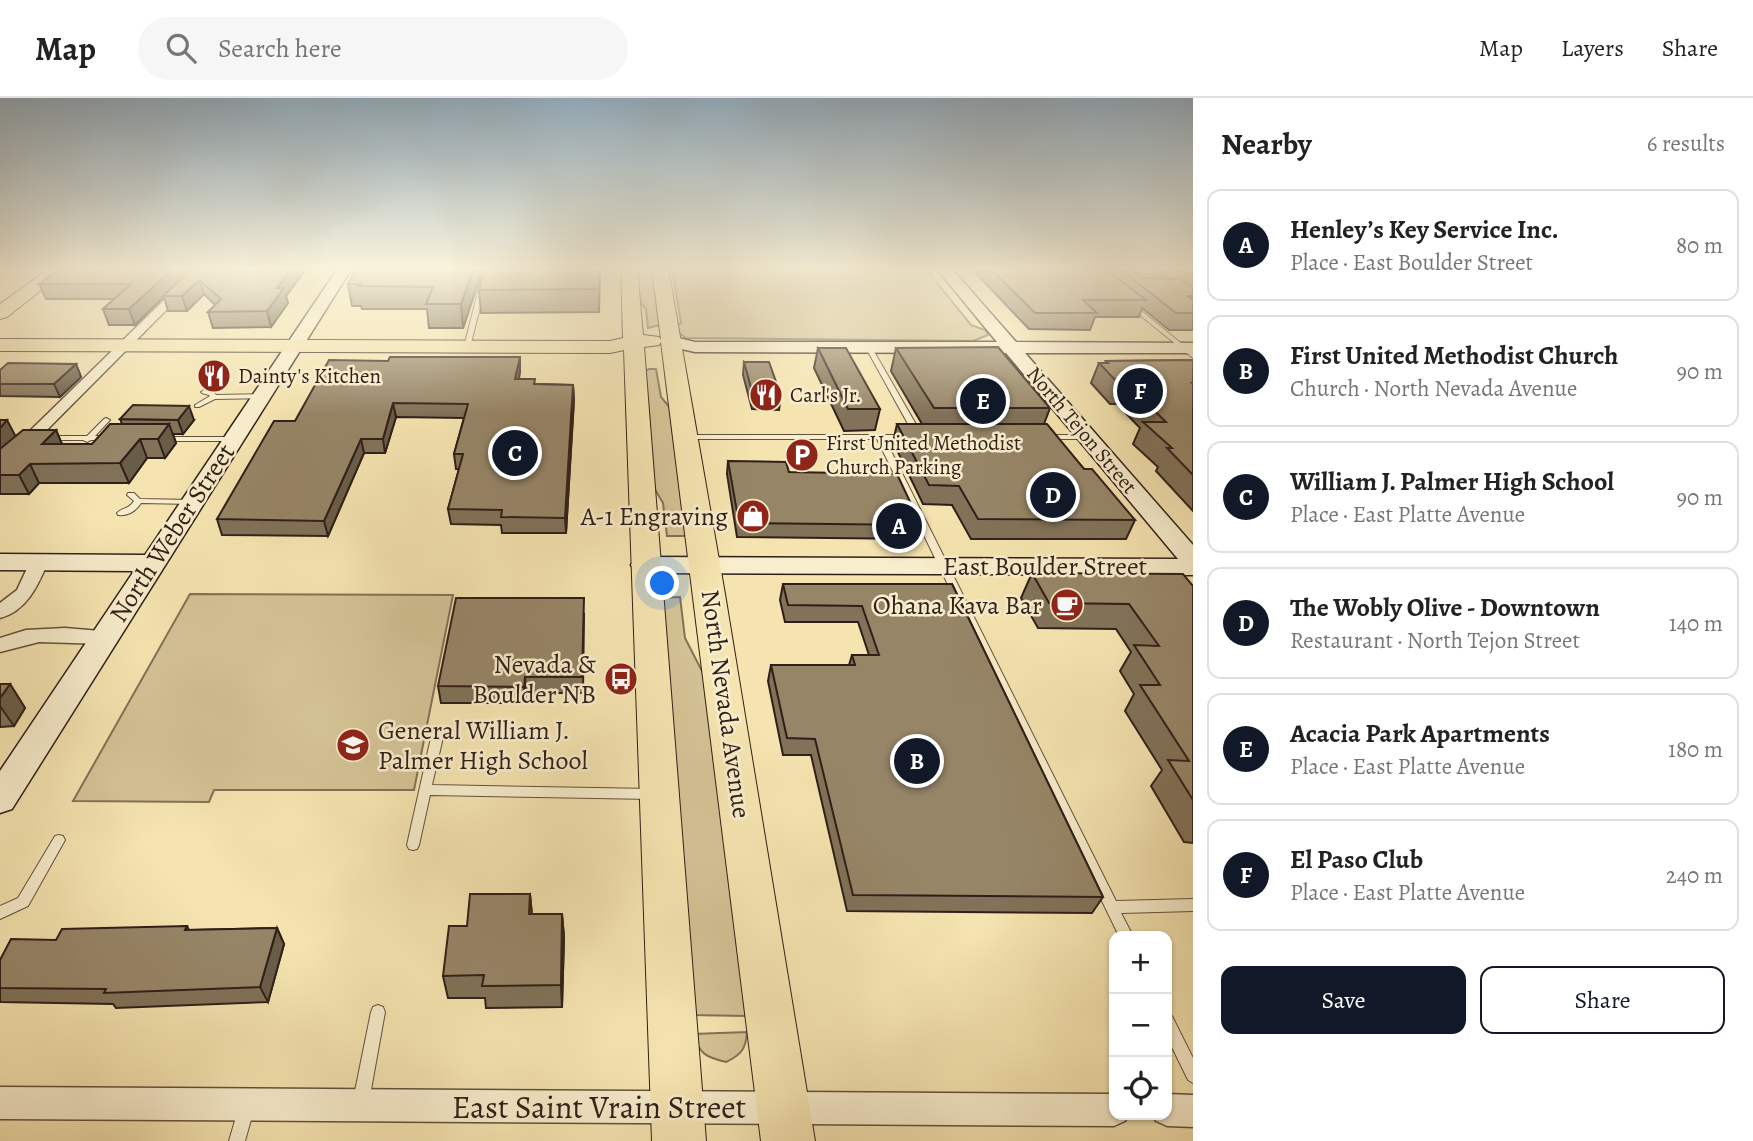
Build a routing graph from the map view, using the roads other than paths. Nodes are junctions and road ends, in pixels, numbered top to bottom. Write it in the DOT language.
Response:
graph roads {
  1 [pos="153,317"];
  2 [pos="314,317"];
  3 [pos="475,317"];
  4 [pos="632,317"];
  5 [pos="672,317"];
  6 [pos="985,317"];
  7 [pos="1147,317"];
  8 [pos="0,345"];
  9 [pos="124,346"];
  10 [pos="294,347"];
  11 [pos="467,347"];
  12 [pos="679,347"];
  13 [pos="634,348"];
  14 [pos="869,348"];
  15 [pos="1012,348"];
  16 [pos="1190,351"];
  17 [pos="204,392"];
  18 [pos="262,396"];
  19 [pos="214,397"];
  20 [pos="197,406"];
  21 [pos="106,420"];
  22 [pos="685,437"];
  23 [pos="880,437"];
  24 [pos="919,437"];
  25 [pos="932,437"];
  26 [pos="1036,437"];
  27 [pos="1087,437"];
  28 [pos="32,438"];
  29 [pos="89,438"];
  30 [pos="117,438"];
  31 [pos="157,439"];
  32 [pos="233,439"];
  33 [pos="82,447"];
  34 [pos="0,469"];
  35 [pos="131,495"];
  36 [pos="138,501"];
  37 [pos="193,502"];
  38 [pos="121,513"];
  39 [pos="1193,561"];
  40 [pos="0,562"];
  41 [pos="39,562"];
  42 [pos="153,563"];
  43 [pos="645,565"];
  44 [pos="706,565"];
  45 [pos="943,566"];
  46 [pos="1193,567"];
  47 [pos="0,612"];
  48 [pos="105,638"];
  49 [pos="0,645"];
  50 [pos="438,733"];
  51 [pos="426,790"];
  52 [pos="658,794"];
  53 [pos="0,799"];
  54 [pos="59,840"];
  55 [pos="413,845"];
  56 [pos="1193,905"];
  57 [pos="1111,907"];
  58 [pos="0,913"];
  59 [pos="1123,931"];
  60 [pos="378,1012"];
  61 [pos="1172,1031"];
  62 [pos="1193,1075"];
  63 [pos="0,1102"];
  64 [pos="247,1105"];
  65 [pos="360,1106"];
  66 [pos="1109,1110"];
  67 [pos="1172,1110"];
  68 [pos="1193,1111"];
  69 [pos="786,1124"];
  70 [pos="679,1125"];
  71 [pos="237,1141"];
  1 -- 9 [label="street"];
  2 -- 10 [label="street, North Weber Street"];
  3 -- 11 [label="lane"];
  4 -- 13 [label="main road"];
  5 -- 12 [label="main road, North Nevada Avenue"];
  6 -- 15 [label="street, North Tejon Street"];
  7 -- 16 [label="lane"];
  8 -- 9 [label="main road"];
  9 -- 10 [label="main road"];
  9 -- 28 [label="street"];
  10 -- 11 [label="main road"];
  10 -- 18 [label="street, North Weber Street"];
  11 -- 13 [label="main road"];
  12 -- 13 [label="main road"];
  12 -- 14 [label="street"];
  12 -- 22 [label="main road, North Nevada Avenue"];
  13 -- 43 [label="main road"];
  14 -- 15 [label="street"];
  14 -- 24 [label="lane"];
  15 -- 16 [label="street"];
  15 -- 27 [label="street, North Tejon Street"];
  17 -- 19 [label="lane"];
  18 -- 19 [label="lane"];
  18 -- 32 [label="street, North Weber Street"];
  19 -- 20 [label="lane"];
  21 -- 29 [label="lane"];
  22 -- 23 [label="lane"];
  22 -- 44 [label="main road, North Nevada Avenue"];
  23 -- 24 [label="lane"];
  23 -- 45 [label="lane"];
  24 -- 25 [label="lane"];
  26 -- 27 [label="lane"];
  27 -- 39 [label="street, North Tejon Street"];
  28 -- 29 [label="lane"];
  28 -- 34 [label="street"];
  29 -- 30 [label="lane"];
  29 -- 33 [label="lane"];
  31 -- 32 [label="lane"];
  32 -- 37 [label="street, North Weber Street"];
  35 -- 36 [label="lane"];
  36 -- 37 [label="lane"];
  36 -- 38 [label="lane"];
  37 -- 42 [label="street, North Weber Street"];
  40 -- 41 [label="street"];
  41 -- 42 [label="street"];
  41 -- 47 [label="street"];
  42 -- 48 [label="street, North Weber Street"];
  43 -- 44 [label="street, East Boulder Street"];
  43 -- 52 [label="main road"];
  44 -- 45 [label="street, East Boulder Street"];
  44 -- 69 [label="main road, North Nevada Avenue"];
  45 -- 46 [label="street, East Boulder Street"];
  45 -- 57 [label="lane"];
  48 -- 49 [label="street"];
  48 -- 53 [label="street, North Weber Street"];
  50 -- 51 [label="lane"];
  51 -- 52 [label="lane"];
  51 -- 55 [label="lane"];
  52 -- 70 [label="main road"];
  54 -- 58 [label="lane"];
  56 -- 57 [label="lane"];
  57 -- 59 [label="lane"];
  60 -- 65 [label="lane"];
  61 -- 62 [label="lane"];
  63 -- 64 [label="street, East Saint Vrain Street"];
  64 -- 65 [label="street, East Saint Vrain Street"];
  64 -- 71 [label="lane"];
  65 -- 70 [label="street, East Saint Vrain Street"];
  66 -- 69 [label="street, East Saint Vrain Street"];
  67 -- 68 [label="street"];
  69 -- 70 [label="street, East Saint Vrain Street"];
}
